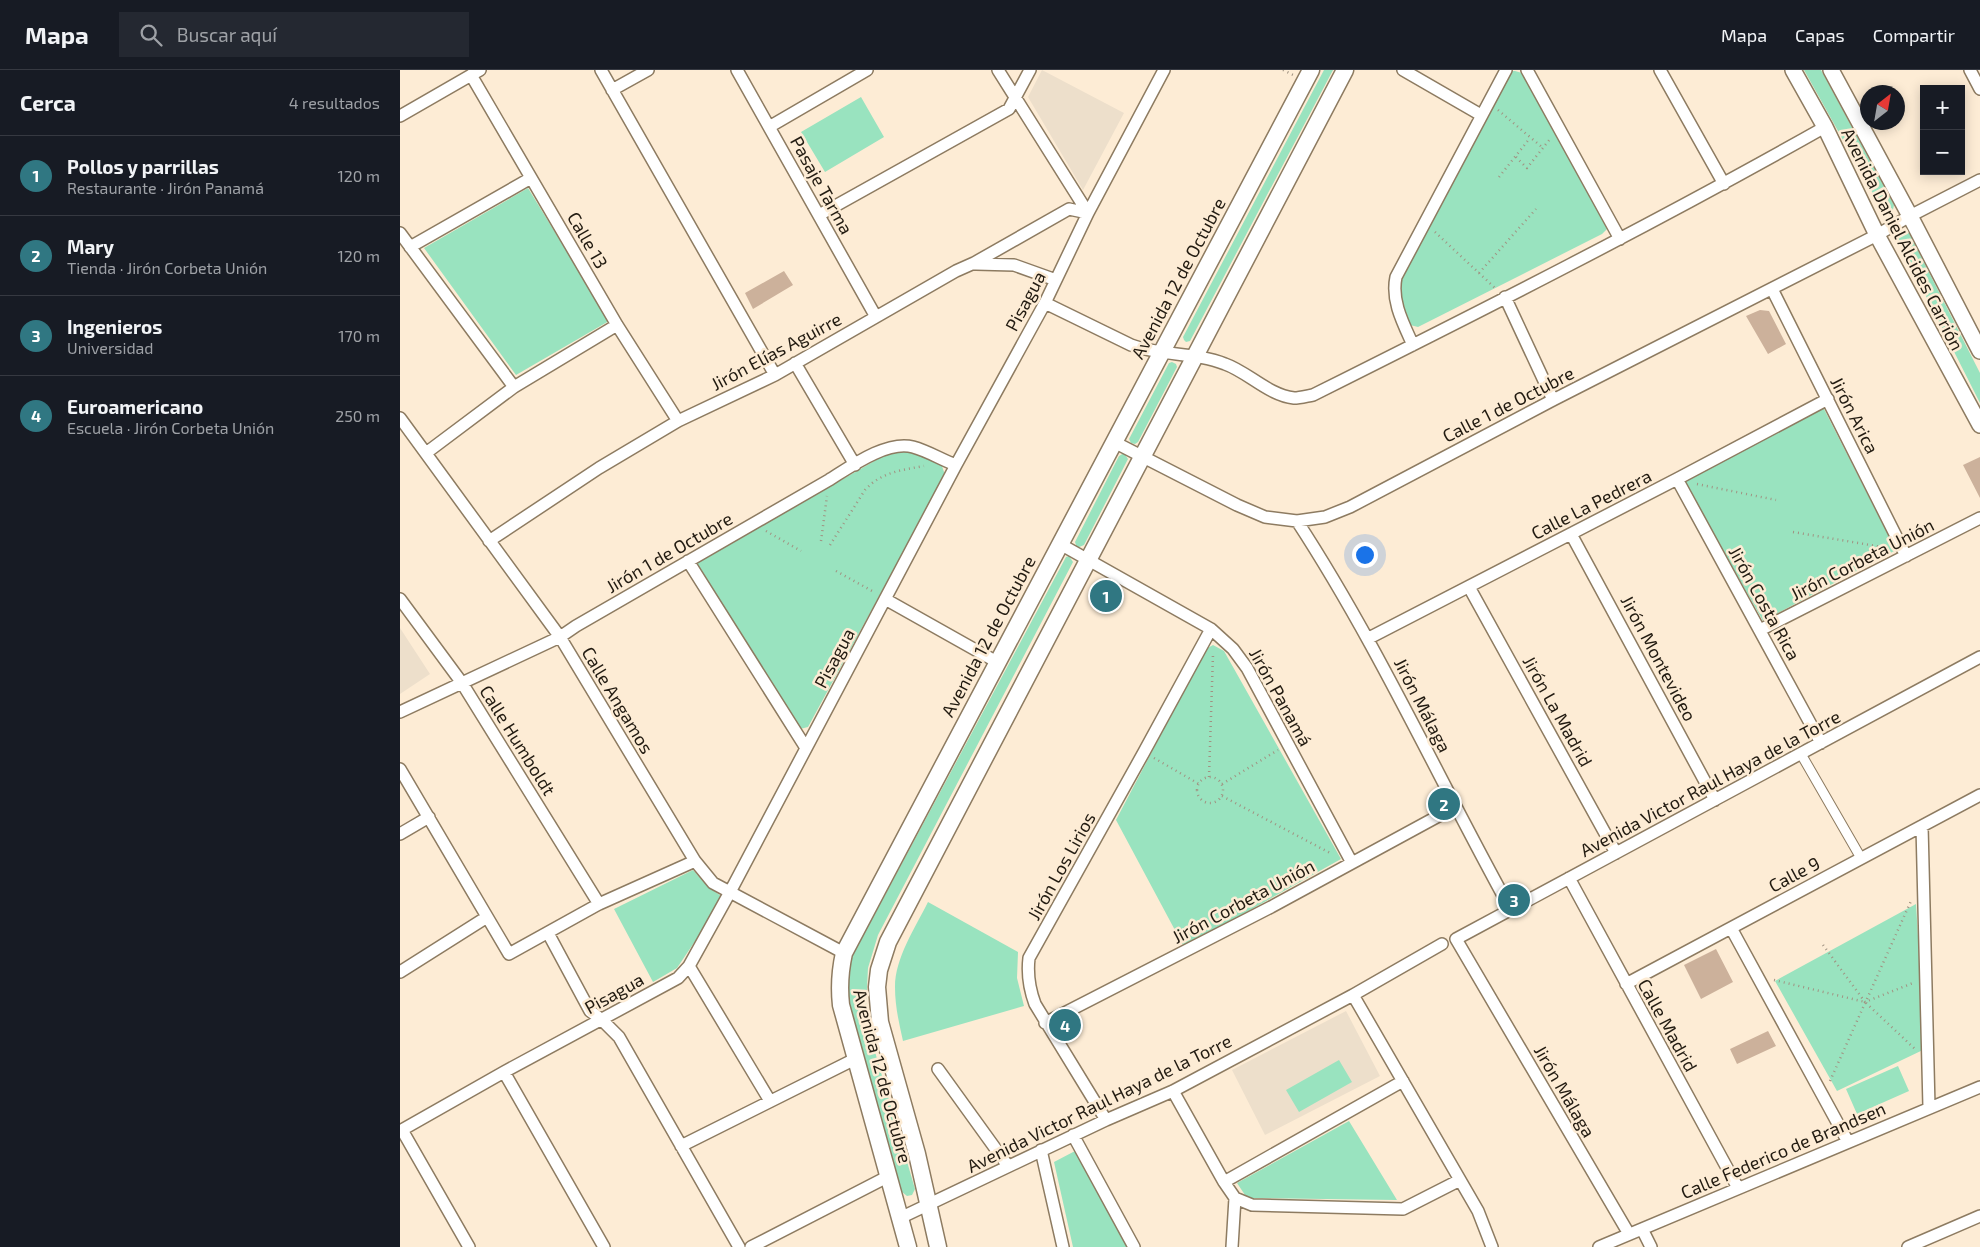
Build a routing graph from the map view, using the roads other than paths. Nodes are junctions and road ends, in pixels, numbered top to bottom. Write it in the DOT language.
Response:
graph roads {
  1 [pos="601,70"];
  2 [pos="648,70"];
  3 [pos="737,70"];
  4 [pos="867,70"];
  5 [pos="998,70"];
  6 [pos="1030,70"];
  7 [pos="1164,70"];
  8 [pos="1311,70"];
  9 [pos="1345,70"];
  10 [pos="1403,70"];
  11 [pos="1506,70"];
  12 [pos="1527,70"];
  13 [pos="1660,70"];
  14 [pos="1793,70"];
  15 [pos="1831,70"];
  16 [pos="1970,70"];
  17 [pos="476,73"];
  18 [pos="1980,89"];
  19 [pos="612,90"];
  20 [pos="1015,98"];
  21 [pos="1481,115"];
  22 [pos="400,116"];
  23 [pos="769,127"];
  24 [pos="1824,127"];
  25 [pos="531,178"];
  26 [pos="1980,180"];
  27 [pos="1724,184"];
  28 [pos="1088,213"];
  29 [pos="818,215"];
  30 [pos="1910,216"];
  31 [pos="400,233"];
  32 [pos="1877,235"];
  33 [pos="1620,239"];
  34 [pos="410,247"];
  35 [pos="974,264"];
  36 [pos="1056,280"];
  37 [pos="1772,289"];
  38 [pos="1504,297"];
  39 [pos="1046,303"];
  40 [pos="876,317"];
  41 [pos="616,325"];
  42 [pos="1413,345"];
  43 [pos="1162,351"];
  44 [pos="1980,351"];
  45 [pos="1194,358"];
  46 [pos="794,363"];
  47 [pos="775,374"];
  48 [pos="514,387"];
  49 [pos="1828,399"];
  50 [pos="1553,400"];
  51 [pos="400,418"];
  52 [pos="678,420"];
  53 [pos="1980,425"];
  54 [pos="1114,442"];
  55 [pos="426,453"];
  56 [pos="1142,456"];
  57 [pos="951,463"];
  58 [pos="854,465"];
  59 [pos="1677,479"];
  60 [pos="1980,518"];
  61 [pos="1297,521"];
  62 [pos="1572,534"];
  63 [pos="489,541"];
  64 [pos="1060,544"];
  65 [pos="1906,556"];
  66 [pos="1088,560"];
  67 [pos="688,561"];
  68 [pos="1468,587"];
  69 [pos="400,599"];
  70 [pos="885,599"];
  71 [pos="1212,630"];
  72 [pos="1760,630"];
  73 [pos="560,638"];
  74 [pos="1369,638"];
  75 [pos="1980,658"];
  76 [pos="997,662"];
  77 [pos="462,684"];
  78 [pos="400,712"];
  79 [pos="1821,743"];
  80 [pos="806,748"];
  81 [pos="1801,754"];
  82 [pos="400,769"];
  83 [pos="1980,795"];
  84 [pos="1715,800"];
  85 [pos="1455,807"];
  86 [pos="429,817"];
  87 [pos="1922,826"];
  88 [pos="400,834"];
  89 [pos="1616,853"];
  90 [pos="1861,858"];
  91 [pos="695,861"];
  92 [pos="1352,863"];
  93 [pos="1569,878"];
  94 [pos="730,892"];
  95 [pos="599,904"];
  96 [pos="1511,910"];
  97 [pos="487,917"];
  98 [pos="1731,928"];
  99 [pos="548,932"];
  100 [pos="1456,939"];
  101 [pos="1442,944"];
  102 [pos="844,953"];
  103 [pos="689,966"];
  104 [pos="400,972"];
  105 [pos="1626,984"];
  106 [pos="1353,995"];
  107 [pos="602,1020"];
  108 [pos="1045,1023"];
  109 [pos="856,1058"];
  110 [pos="938,1069"];
  111 [pos="504,1072"];
  112 [pos="1403,1081"];
  113 [pos="1980,1087"];
  114 [pos="1173,1091"];
  115 [pos="770,1101"];
  116 [pos="1928,1107"];
  117 [pos="1106,1120"];
  118 [pos="401,1131"];
  119 [pos="1073,1136"];
  120 [pos="1848,1142"];
  121 [pos="681,1146"];
  122 [pos="1042,1150"];
  123 [pos="1008,1166"];
  124 [pos="889,1176"];
  125 [pos="1460,1180"];
  126 [pos="1224,1182"];
  127 [pos="1738,1188"];
  128 [pos="1235,1198"];
  129 [pos="928,1204"];
  130 [pos="1980,1216"];
  131 [pos="900,1218"];
  132 [pos="1642,1228"];
  133 [pos="1629,1234"];
  134 [pos="469,1247"];
  135 [pos="604,1247"];
  136 [pos="739,1247"];
  137 [pos="751,1247"];
  138 [pos="908,1247"];
  139 [pos="938,1247"];
  140 [pos="1063,1247"];
  141 [pos="1134,1247"];
  142 [pos="1232,1247"];
  143 [pos="1492,1247"];
  144 [pos="1599,1247"];
  145 [pos="1651,1247"];
  146 [pos="1908,1247"];
  1 -- 19 [label="street"];
  2 -- 19 [label="street"];
  3 -- 23 [label="street, Pasaje Tarma"];
  4 -- 23 [label="street"];
  5 -- 20 [label="street"];
  6 -- 20 [label="street"];
  7 -- 28 [label="street, Pisagua"];
  8 -- 43 [label="main road, Avenida 12 de Octubre"];
  9 -- 45 [label="main road, Avenida 12 de Octubre"];
  10 -- 21 [label="street"];
  11 -- 21 [label="street"];
  12 -- 33 [label="street"];
  13 -- 27 [label="street"];
  14 -- 24 [label="street, Avenida Daniel Alcides Carrión"];
  15 -- 30 [label="street, Avenida Daniel Alcides Carrión"];
  16 -- 18 [label="street"];
  17 -- 22 [label="street"];
  17 -- 25 [label="street, Calle 13"];
  19 -- 47 [label="street"];
  20 -- 28 [label="street"];
  20 -- 29 [label="street"];
  21 -- 42 [label="street"];
  23 -- 29 [label="street, Pasaje Tarma"];
  24 -- 27 [label="street"];
  24 -- 32 [label="street, Avenida Daniel Alcides Carrión"];
  25 -- 34 [label="street"];
  25 -- 41 [label="street, Calle 13"];
  26 -- 30 [label="street, Calle 1 de Octubre"];
  27 -- 33 [label="street"];
  28 -- 35 [label="street, Jirón Elías Aguirre"];
  28 -- 36 [label="street, Pisagua"];
  29 -- 40 [label="street, Pasaje Tarma"];
  30 -- 32 [label="street, Calle 1 de Octubre"];
  30 -- 44 [label="street, Avenida Daniel Alcides Carrión"];
  31 -- 34 [label="street"];
  32 -- 37 [label="street, Calle 1 de Octubre"];
  32 -- 53 [label="street, Avenida Daniel Alcides Carrión"];
  33 -- 38 [label="street"];
  34 -- 48 [label="street"];
  35 -- 36 [label="street"];
  35 -- 40 [label="street, Jirón Elías Aguirre"];
  36 -- 39 [label="street, Pisagua"];
  37 -- 49 [label="street, Jirón Arica"];
  37 -- 50 [label="street, Calle 1 de Octubre"];
  38 -- 42 [label="street"];
  38 -- 50 [label="street"];
  39 -- 43 [label="street"];
  39 -- 57 [label="street, Pisagua"];
  40 -- 46 [label="street, Jirón Elías Aguirre"];
  41 -- 48 [label="street"];
  41 -- 52 [label="street, Calle 13"];
  42 -- 45 [label="street"];
  43 -- 45 [label="street"];
  43 -- 54 [label="main road, Avenida 12 de Octubre"];
  45 -- 56 [label="main road, Avenida 12 de Octubre"];
  46 -- 47 [label="street, Jirón Elías Aguirre"];
  46 -- 58 [label="street"];
  47 -- 52 [label="street, Jirón Elías Aguirre"];
  48 -- 55 [label="street"];
  49 -- 59 [label="street, Calle La Pedrera"];
  49 -- 65 [label="street, Jirón Arica"];
  50 -- 61 [label="street, Calle 1 de Octubre"];
  51 -- 55 [label="street, Calle Angamos"];
  52 -- 63 [label="street, Jirón Elías Aguirre"];
  54 -- 56 [label="street, Calle 1 de Octubre"];
  54 -- 64 [label="main road, Avenida 12 de Octubre"];
  55 -- 63 [label="street, Calle Angamos"];
  56 -- 61 [label="street, Calle 1 de Octubre"];
  56 -- 66 [label="main road, Avenida 12 de Octubre"];
  57 -- 58 [label="street, Jirón 1 de Octubre"];
  57 -- 70 [label="street, Pisagua"];
  58 -- 67 [label="street, Jirón 1 de Octubre"];
  59 -- 62 [label="street, Calle La Pedrera"];
  59 -- 72 [label="street, Jirón Costa Rica"];
  60 -- 65 [label="street, Jirón Corbeta Unión"];
  61 -- 74 [label="street, Jirón Málaga"];
  62 -- 68 [label="street, Calle La Pedrera"];
  62 -- 84 [label="street, Jirón Montevideo"];
  63 -- 73 [label="street, Calle Angamos"];
  64 -- 66 [label="street, Jirón Panamá"];
  64 -- 76 [label="main road, Avenida 12 de Octubre"];
  65 -- 72 [label="street, Jirón Corbeta Unión"];
  66 -- 71 [label="street, Jirón Panamá"];
  66 -- 129 [label="main road, Avenida 12 de Octubre"];
  67 -- 73 [label="street, Jirón 1 de Octubre"];
  67 -- 80 [label="street"];
  68 -- 74 [label="street, Calle La Pedrera"];
  68 -- 89 [label="street, Jirón La Madrid"];
  69 -- 77 [label="street, Calle Humboldt"];
  70 -- 76 [label="street"];
  70 -- 80 [label="street, Pisagua"];
  71 -- 92 [label="street, Jirón Panamá"];
  71 -- 108 [label="street, Jirón Los Lirios"];
  72 -- 79 [label="street, Jirón Costa Rica"];
  73 -- 77 [label="street, Jirón 1 de Octubre"];
  73 -- 91 [label="street, Calle Angamos"];
  74 -- 85 [label="street, Jirón Málaga"];
  75 -- 79 [label="street, Avenida Victor Raul Haya de la Torre"];
  76 -- 102 [label="main road, Avenida 12 de Octubre"];
  77 -- 78 [label="street, Jirón 1 de Octubre"];
  77 -- 95 [label="street, Calle Humboldt"];
  79 -- 81 [label="street, Avenida Victor Raul Haya de la Torre"];
  80 -- 94 [label="street, Pisagua"];
  81 -- 84 [label="street, Avenida Victor Raul Haya de la Torre"];
  81 -- 90 [label="street"];
  82 -- 86 [label="street"];
  83 -- 87 [label="street, Calle 9"];
  84 -- 89 [label="street, Avenida Victor Raul Haya de la Torre"];
  85 -- 92 [label="street, Jirón Corbeta Unión"];
  85 -- 96 [label="street, Jirón Málaga"];
  86 -- 88 [label="street"];
  86 -- 97 [label="street"];
  87 -- 90 [label="street, Calle 9"];
  87 -- 116 [label="street"];
  89 -- 93 [label="street, Avenida Victor Raul Haya de la Torre"];
  90 -- 98 [label="street, Calle 9"];
  91 -- 94 [label="street, Calle Angamos"];
  91 -- 95 [label="street"];
  92 -- 108 [label="street, Jirón Corbeta Unión"];
  93 -- 96 [label="street, Avenida Victor Raul Haya de la Torre"];
  93 -- 105 [label="street, Calle Madrid"];
  94 -- 102 [label="street, Calle Angamos"];
  94 -- 103 [label="street, Pisagua"];
  95 -- 99 [label="street"];
  96 -- 100 [label="street, Avenida Victor Raul Haya de la Torre"];
  97 -- 99 [label="street"];
  97 -- 104 [label="street"];
  98 -- 105 [label="street, Calle 9"];
  98 -- 120 [label="street"];
  99 -- 107 [label="street"];
  100 -- 133 [label="street, Jirón Málaga"];
  101 -- 106 [label="street, Avenida Victor Raul Haya de la Torre"];
  102 -- 109 [label="main road, Avenida 12 de Octubre"];
  103 -- 107 [label="street, Pisagua"];
  103 -- 115 [label="street"];
  105 -- 127 [label="street, Calle Madrid"];
  106 -- 112 [label="street"];
  106 -- 114 [label="street, Avenida Victor Raul Haya de la Torre"];
  107 -- 111 [label="street, Pisagua"];
  107 -- 121 [label="street"];
  108 -- 117 [label="street, Jirón Los Lirios"];
  109 -- 115 [label="street"];
  109 -- 124 [label="main road, Avenida 12 de Octubre"];
  110 -- 123 [label="street"];
  111 -- 118 [label="street, Pisagua"];
  111 -- 135 [label="street"];
  112 -- 125 [label="street"];
  112 -- 126 [label="street"];
  113 -- 116 [label="street, Calle Federico de Brandsen"];
  114 -- 117 [label="street, Avenida Victor Raul Haya de la Torre"];
  114 -- 126 [label="street"];
  115 -- 121 [label="street"];
  116 -- 120 [label="street, Calle Federico de Brandsen"];
  117 -- 119 [label="street, Avenida Victor Raul Haya de la Torre"];
  118 -- 134 [label="street"];
  119 -- 122 [label="street, Avenida Victor Raul Haya de la Torre"];
  119 -- 141 [label="street"];
  120 -- 127 [label="street, Calle Federico de Brandsen"];
  121 -- 136 [label="street"];
  122 -- 123 [label="street, Avenida Victor Raul Haya de la Torre"];
  122 -- 140 [label="street"];
  123 -- 129 [label="street, Avenida Victor Raul Haya de la Torre"];
  124 -- 131 [label="main road, Avenida 12 de Octubre"];
  124 -- 137 [label="street"];
  125 -- 128 [label="street"];
  125 -- 143 [label="street"];
  126 -- 128 [label="street"];
  127 -- 132 [label="street, Calle Federico de Brandsen"];
  128 -- 142 [label="street"];
  129 -- 131 [label="street, Avenida Victor Raul Haya de la Torre"];
  129 -- 139 [label="main road, Avenida 12 de Octubre"];
  130 -- 146 [label="street"];
  131 -- 138 [label="main road, Avenida 12 de Octubre"];
  132 -- 133 [label="street, Calle Federico de Brandsen"];
  132 -- 145 [label="street"];
  133 -- 144 [label="street, Calle Federico de Brandsen"];
}
